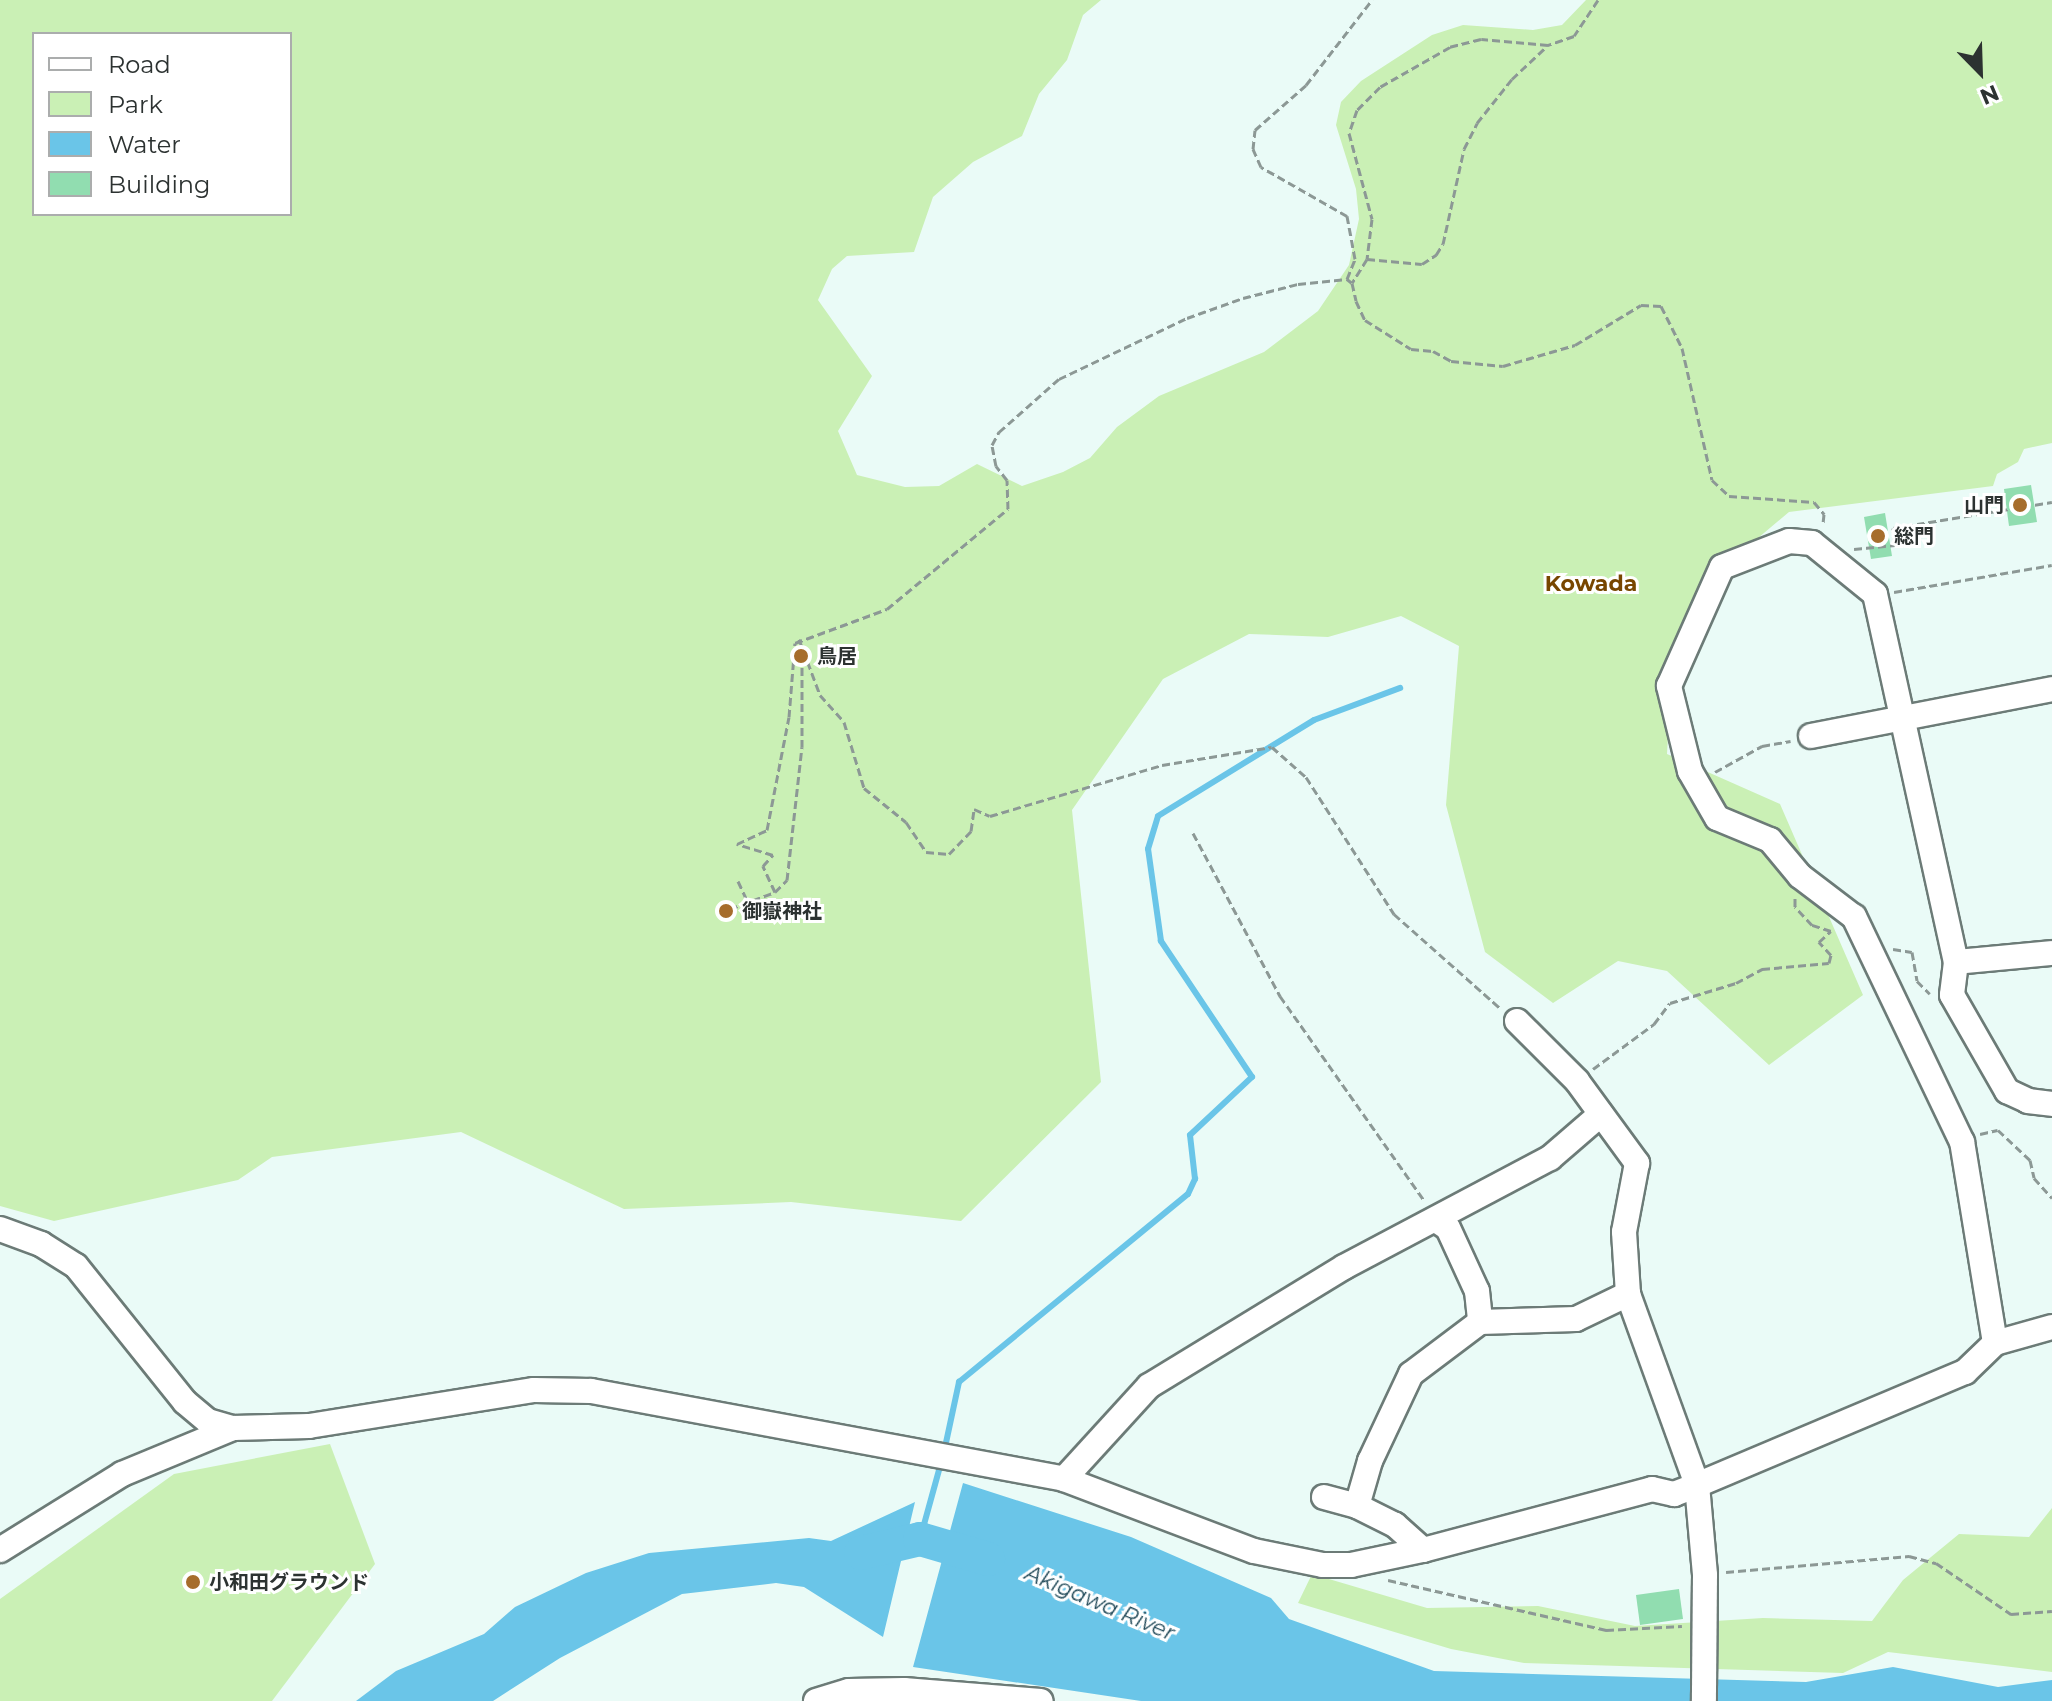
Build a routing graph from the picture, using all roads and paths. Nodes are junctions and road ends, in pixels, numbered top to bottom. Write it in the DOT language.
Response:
graph roads {
  1 [pos="1372,0"];
  2 [pos="1598,0"];
  3 [pos="1548,45"];
  4 [pos="1367,259"];
  5 [pos="1347,279"];
  6 [pos="1352,283"];
  7 [pos="2052,502"];
  8 [pos="1816,548"];
  9 [pos="2052,565"];
  10 [pos="1882,593"];
  11 [pos="799,639"];
  12 [pos="802,646"];
  13 [pos="2052,689"];
  14 [pos="1903,719"];
  15 [pos="1811,736"];
  16 [pos="1701,794"];
  17 [pos="1193,833"];
  18 [pos="738,881"];
  19 [pos="1815,890"];
  20 [pos="775,892"];
  21 [pos="748,902"];
  22 [pos="730,909"];
  23 [pos="2052,953"];
  24 [pos="1871,956"];
  25 [pos="1956,962"];
  26 [pos="1952,995"];
  27 [pos="1517,1021"];
  28 [pos="1577,1081"];
  29 [pos="2052,1104"];
  30 [pos="1601,1114"];
  31 [pos="1962,1142"];
  32 [pos="2052,1198"];
  33 [pos="1436,1220"];
  34 [pos="0,1229"];
  35 [pos="1628,1294"];
  36 [pos="1480,1322"];
  37 [pos="2052,1327"];
  38 [pos="1995,1343"];
  39 [pos="233,1428"];
  40 [pos="1064,1479"];
  41 [pos="1324,1497"];
  42 [pos="1357,1506"];
  43 [pos="0,1550"];
  44 [pos="1423,1550"];
  45 [pos="1351,1565"];
  46 [pos="1705,1575"];
  47 [pos="2052,1611"];
  48 [pos="1705,1622"];
  49 [pos="828,1699"];
  50 [pos="1041,1701"];
  51 [pos="1704,1701"];
  1 -- 5 [label="path"];
  2 -- 3 [label="path"];
  3 -- 4 [label="path"];
  3 -- 4 [label="path"];
  4 -- 6 [label="path"];
  5 -- 6 [label="path"];
  5 -- 11 [label="path"];
  6 -- 8 [label="path"];
  7 -- 8 [label="path"];
  8 -- 10 [label="street"];
  8 -- 16 [label="street"];
  9 -- 10 [label="path"];
  10 -- 14 [label="street"];
  11 -- 12 [label="path"];
  11 -- 20 [label="path"];
  12 -- 20 [label="path"];
  12 -- 27 [label="path"];
  13 -- 14 [label="street"];
  14 -- 15 [label="street"];
  14 -- 25 [label="street"];
  15 -- 16 [label="path"];
  16 -- 19 [label="street"];
  17 -- 33 [label="path"];
  18 -- 21 [label="path"];
  19 -- 24 [label="street"];
  19 -- 28 [label="path"];
  20 -- 21 [label="path"];
  21 -- 22 [label="path"];
  23 -- 25 [label="street"];
  24 -- 26 [label="path"];
  24 -- 31 [label="street"];
  25 -- 26 [label="street"];
  26 -- 29 [label="street"];
  27 -- 28 [label="street"];
  28 -- 30 [label="street"];
  30 -- 33 [label="street"];
  30 -- 35 [label="street"];
  31 -- 32 [label="path"];
  31 -- 38 [label="street"];
  33 -- 36 [label="street"];
  33 -- 40 [label="street"];
  34 -- 39 [label="street"];
  35 -- 36 [label="street"];
  35 -- 38 [label="street"];
  36 -- 42 [label="street"];
  37 -- 38 [label="street"];
  39 -- 40 [label="street"];
  39 -- 43 [label="street"];
  40 -- 45 [label="street"];
  41 -- 42 [label="street"];
  42 -- 44 [label="street"];
  44 -- 45 [label="street"];
  44 -- 46 [label="street"];
  45 -- 48 [label="path"];
  46 -- 47 [label="path"];
  46 -- 48 [label="street"];
  48 -- 51 [label="street"];
  49 -- 50 [label="street"];
}
